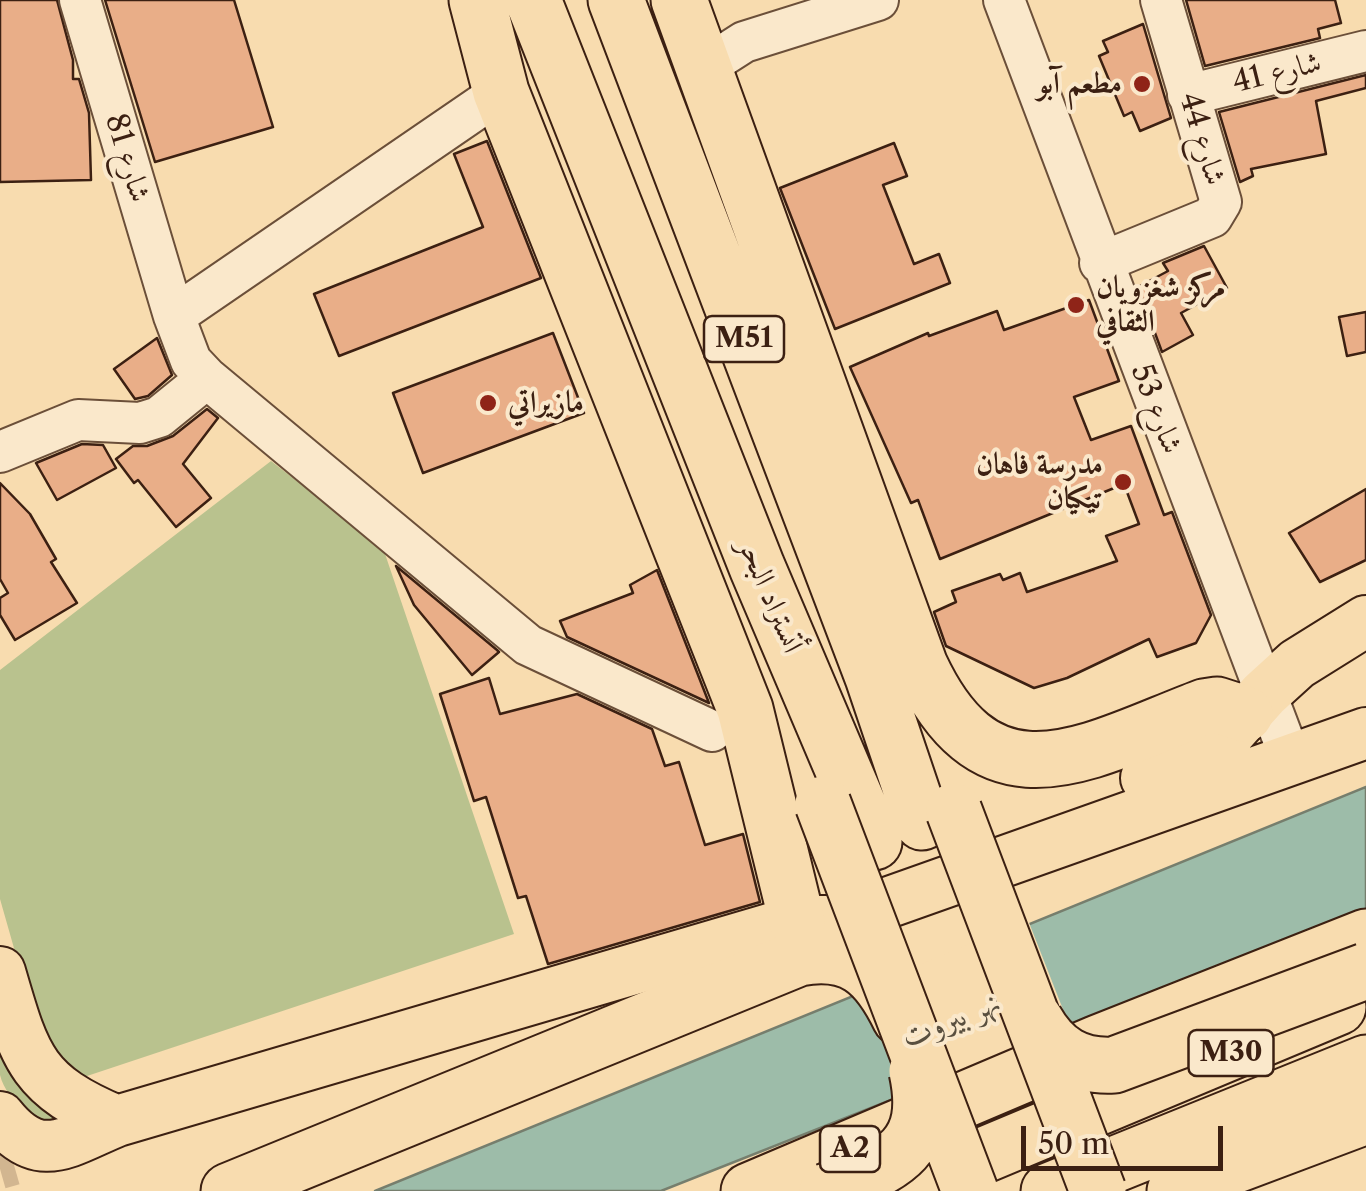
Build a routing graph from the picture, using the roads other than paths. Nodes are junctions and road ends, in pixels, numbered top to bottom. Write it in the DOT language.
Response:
graph roads {
  1 [pos="80,0"];
  2 [pos="477,0"];
  3 [pos="533,0"];
  4 [pos="616,0"];
  5 [pos="815,0"];
  6 [pos="1162,0"];
  7 [pos="874,1"];
  8 [pos="1003,1"];
  9 [pos="692,33"];
  10 [pos="1366,51"];
  11 [pos="502,92"];
  12 [pos="1188,94"];
  13 [pos="610,194"];
  14 [pos="1100,263"];
  15 [pos="174,316"];
  16 [pos="207,378"];
  17 [pos="0,452"];
  18 [pos="1366,621"];
  19 [pos="1254,704"];
  20 [pos="712,731"];
  21 [pos="1366,733"];
  22 [pos="1292,760"];
  23 [pos="917,825"];
  24 [pos="800,921"];
  25 [pos="1366,937"];
  26 [pos="1366,971"];
  27 [pos="0,972"];
  28 [pos="1366,996"];
  29 [pos="1027,1004"];
  30 [pos="910,1038"];
  31 [pos="1366,1063"];
  32 [pos="951,1106"];
  33 [pos="1366,1116"];
  34 [pos="0,1117"];
  35 [pos="117,1122"];
  36 [pos="984,1181"];
  37 [pos="232,1190"];
  38 [pos="748,1191"];
  39 [pos="827,1191"];
  40 [pos="898,1191"];
  41 [pos="1049,1191"];
  42 [pos="1072,1191"];
  43 [pos="1098,1191"];
  44 [pos="1175,1191"];
  1 -- 15 [label="street, شارع 81"];
  2 -- 11 [label="highway"];
  3 -- 13 [label="highway, أتستراد البحر / M51"];
  4 -- 23 [label="highway, M51"];
  5 -- 9 [label="street"];
  6 -- 12 [label="street, شارع 44"];
  7 -- 9 [label="street"];
  8 -- 14 [label="street, شارع 53"];
  9 -- 19 [label="highway"];
  10 -- 12 [label="street, شارع 41"];
  11 -- 15 [label="street"];
  11 -- 24 [label="highway"];
  12 -- 14 [label="street, شارع 44"];
  13 -- 23 [label="highway, أتستراد البحر / M51"];
  13 -- 30 [label="highway, bridge"];
  14 -- 19 [label="street, شارع 53"];
  15 -- 16 [label="street, شارع 81"];
  16 -- 17 [label="street"];
  16 -- 20 [label="street, شارع 81"];
  18 -- 19 [label="main road"];
  19 -- 22 [label="street, شارع 53"];
  19 -- 24 [label="main road"];
  21 -- 22 [label="main road"];
  22 -- 24 [label="main road"];
  23 -- 29 [label="highway, bridge"];
  23 -- 36 [label="highway, أتستراد البحر / M51"];
  23 -- 42 [label="highway, أتستراد البحر / M51"];
  24 -- 35 [label="main road"];
  25 -- 32 [label="highway"];
  26 -- 29 [label="highway, bridge"];
  27 -- 35 [label="main road"];
  28 -- 36 [label="highway, M30"];
  29 -- 43 [label="highway, bridge"];
  30 -- 36 [label="highway, bridge"];
  30 -- 37 [label="highway, bridge"];
  30 -- 39 [label="highway, bridge"];
  31 -- 41 [label="highway, M30"];
  32 -- 36 [label="highway"];
  32 -- 38 [label="highway, A2"];
  33 -- 44 [label="highway"];
  34 -- 35 [label="main road"];
  36 -- 40 [label="highway, M30"];
}
